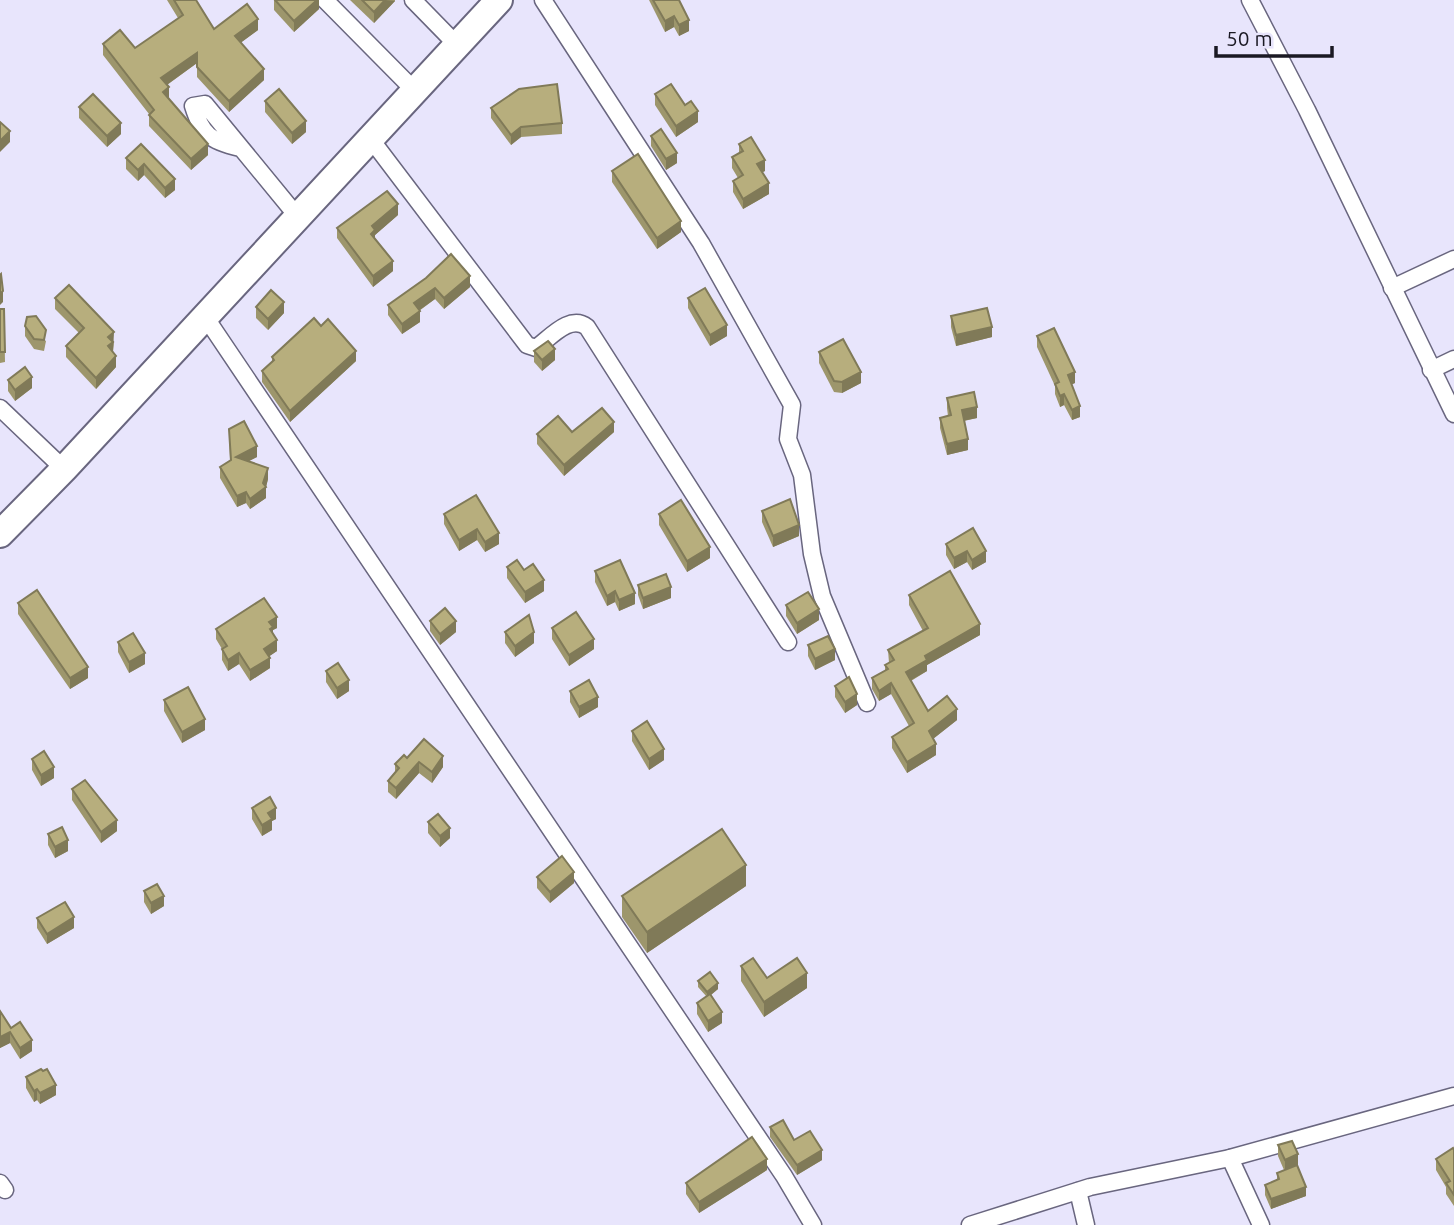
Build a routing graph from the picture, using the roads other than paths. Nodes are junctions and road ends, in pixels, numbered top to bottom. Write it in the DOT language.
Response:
graph roads {
  1 [pos="325,0"];
  2 [pos="413,0"];
  3 [pos="499,0"];
  4 [pos="543,0"];
  5 [pos="1250,0"];
  6 [pos="457,45"];
  7 [pos="415,90"];
  8 [pos="370,138"];
  9 [pos="240,148"];
  10 [pos="297,216"];
  11 [pos="1454,259"];
  12 [pos="1392,288"];
  13 [pos="204,315"];
  14 [pos="1454,359"];
  15 [pos="1431,370"];
  16 [pos="0,408"];
  17 [pos="1454,414"];
  18 [pos="64,469"];
  19 [pos="0,534"];
  20 [pos="788,642"];
  21 [pos="867,703"];
  22 [pos="1454,1096"];
  23 [pos="1230,1158"];
  24 [pos="1078,1191"];
  25 [pos="813,1225"];
  26 [pos="970,1225"];
  27 [pos="1086,1225"];
  28 [pos="1261,1225"];
  1 -- 7 [label="street"];
  2 -- 6 [label="street"];
  3 -- 6 [label="main road"];
  4 -- 21 [label="street"];
  5 -- 12 [label="street"];
  6 -- 7 [label="main road"];
  7 -- 8 [label="main road"];
  8 -- 10 [label="main road"];
  8 -- 20 [label="street"];
  9 -- 10 [label="street"];
  10 -- 13 [label="main road"];
  11 -- 12 [label="street"];
  12 -- 15 [label="street"];
  13 -- 18 [label="main road"];
  13 -- 25 [label="street"];
  14 -- 15 [label="street"];
  15 -- 17 [label="street"];
  16 -- 18 [label="street"];
  18 -- 19 [label="main road"];
  22 -- 23 [label="street"];
  23 -- 24 [label="street"];
  23 -- 28 [label="street"];
  24 -- 26 [label="street"];
  24 -- 27 [label="street"];
}
